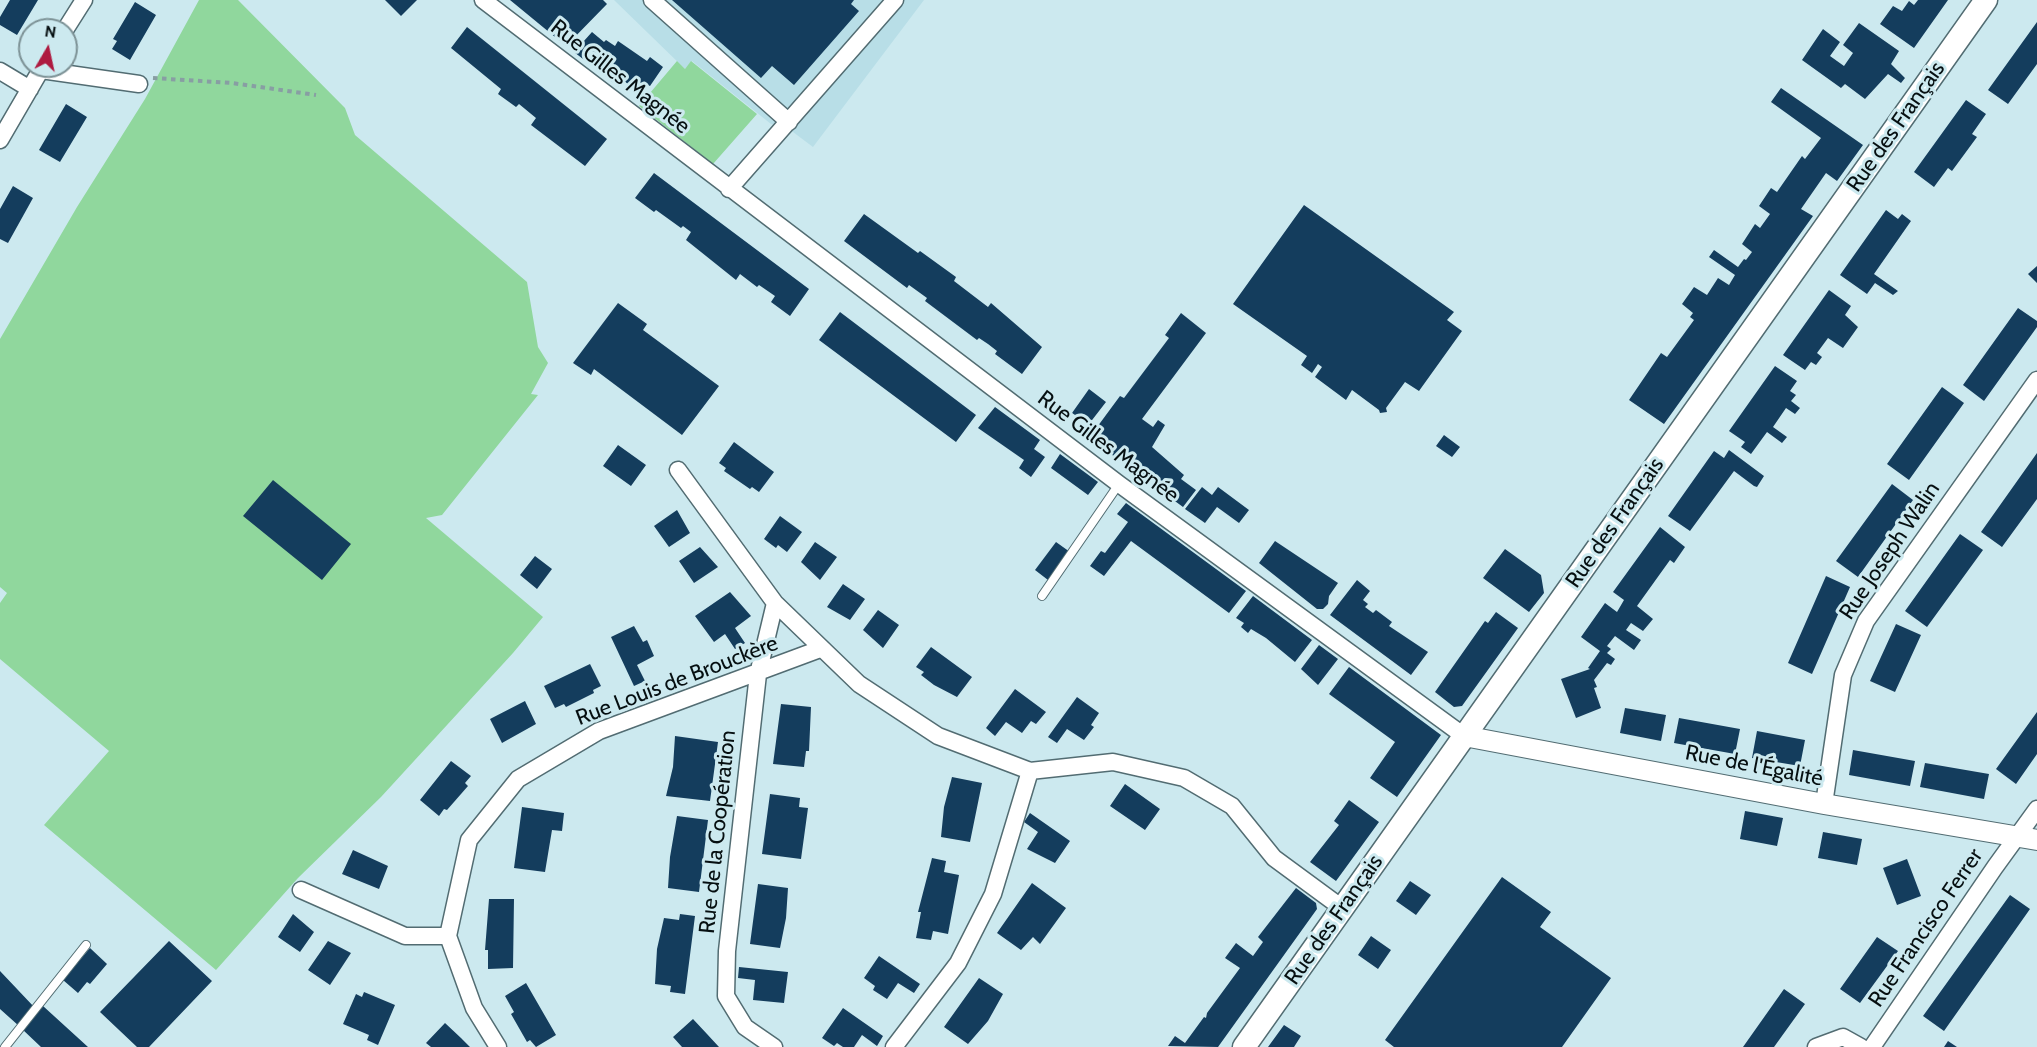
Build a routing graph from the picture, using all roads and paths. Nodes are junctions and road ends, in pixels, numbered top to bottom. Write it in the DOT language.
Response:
graph roads {
  1 [pos="84,0"];
  2 [pos="483,0"];
  3 [pos="652,0"];
  4 [pos="895,0"];
  5 [pos="1986,0"];
  6 [pos="73,18"];
  7 [pos="0,71"];
  8 [pos="78,74"];
  9 [pos="36,78"];
  10 [pos="139,84"];
  11 [pos="30,89"];
  12 [pos="316,95"];
  13 [pos="789,123"];
  14 [pos="0,140"];
  15 [pos="729,189"];
  16 [pos="2037,380"];
  17 [pos="678,471"];
  18 [pos="1119,484"];
  19 [pos="1042,596"];
  20 [pos="775,603"];
  21 [pos="820,649"];
  22 [pos="759,674"];
  23 [pos="1464,736"];
  24 [pos="1030,771"];
  25 [pos="1824,804"];
  26 [pos="2037,809"];
  27 [pos="2018,835"];
  28 [pos="2037,840"];
  29 [pos="301,890"];
  30 [pos="1342,908"];
  31 [pos="448,936"];
  32 [pos="87,945"];
  33 [pos="5,1047"];
  34 [pos="498,1047"];
  35 [pos="774,1047"];
  36 [pos="894,1047"];
  37 [pos="1244,1047"];
  38 [pos="1816,1047"];
  39 [pos="1861,1047"];
  40 [pos="1872,1047"];
  1 -- 6 [label="street"];
  2 -- 15 [label="street, Rue Gilles Magnée"];
  3 -- 13 [label="street"];
  4 -- 13 [label="street"];
  5 -- 23 [label="main road, Rue des Français"];
  7 -- 11 [label="street"];
  8 -- 10 [label="street"];
  9 -- 11 [label="street"];
  10 -- 12 [label="path"];
  11 -- 14 [label="street"];
  13 -- 15 [label="street"];
  15 -- 18 [label="street, Rue Gilles Magnée"];
  16 -- 25 [label="street, Rue Joseph Walin"];
  17 -- 20 [label="street, Rue Louis de Brouckère"];
  18 -- 19 [label="lane"];
  18 -- 23 [label="street, Rue Gilles Magnée"];
  20 -- 21 [label="street, Rue Louis de Brouckère"];
  20 -- 22 [label="street, Rue de la Coopération"];
  21 -- 22 [label="street, Rue Louis de Brouckère"];
  21 -- 24 [label="street, Rue Louis de Brouckère"];
  22 -- 31 [label="street, Rue Louis de Brouckère"];
  22 -- 35 [label="street, Rue de la Coopération"];
  23 -- 25 [label="street, Rue de l'Égalité"];
  23 -- 30 [label="main road, Rue des Français"];
  24 -- 30 [label="street, Rue Louis de Brouckère"];
  24 -- 36 [label="street"];
  25 -- 27 [label="street, Rue de l'Égalité"];
  26 -- 27 [label="street, Rue Francisco Ferrer"];
  27 -- 28 [label="street, Rue de l'Égalité"];
  27 -- 40 [label="street, Rue Francisco Ferrer"];
  29 -- 31 [label="street"];
  30 -- 37 [label="main road, Rue des Français"];
  31 -- 34 [label="street"];
  32 -- 33 [label="lane"];
  38 -- 39 [label="street"];
}
